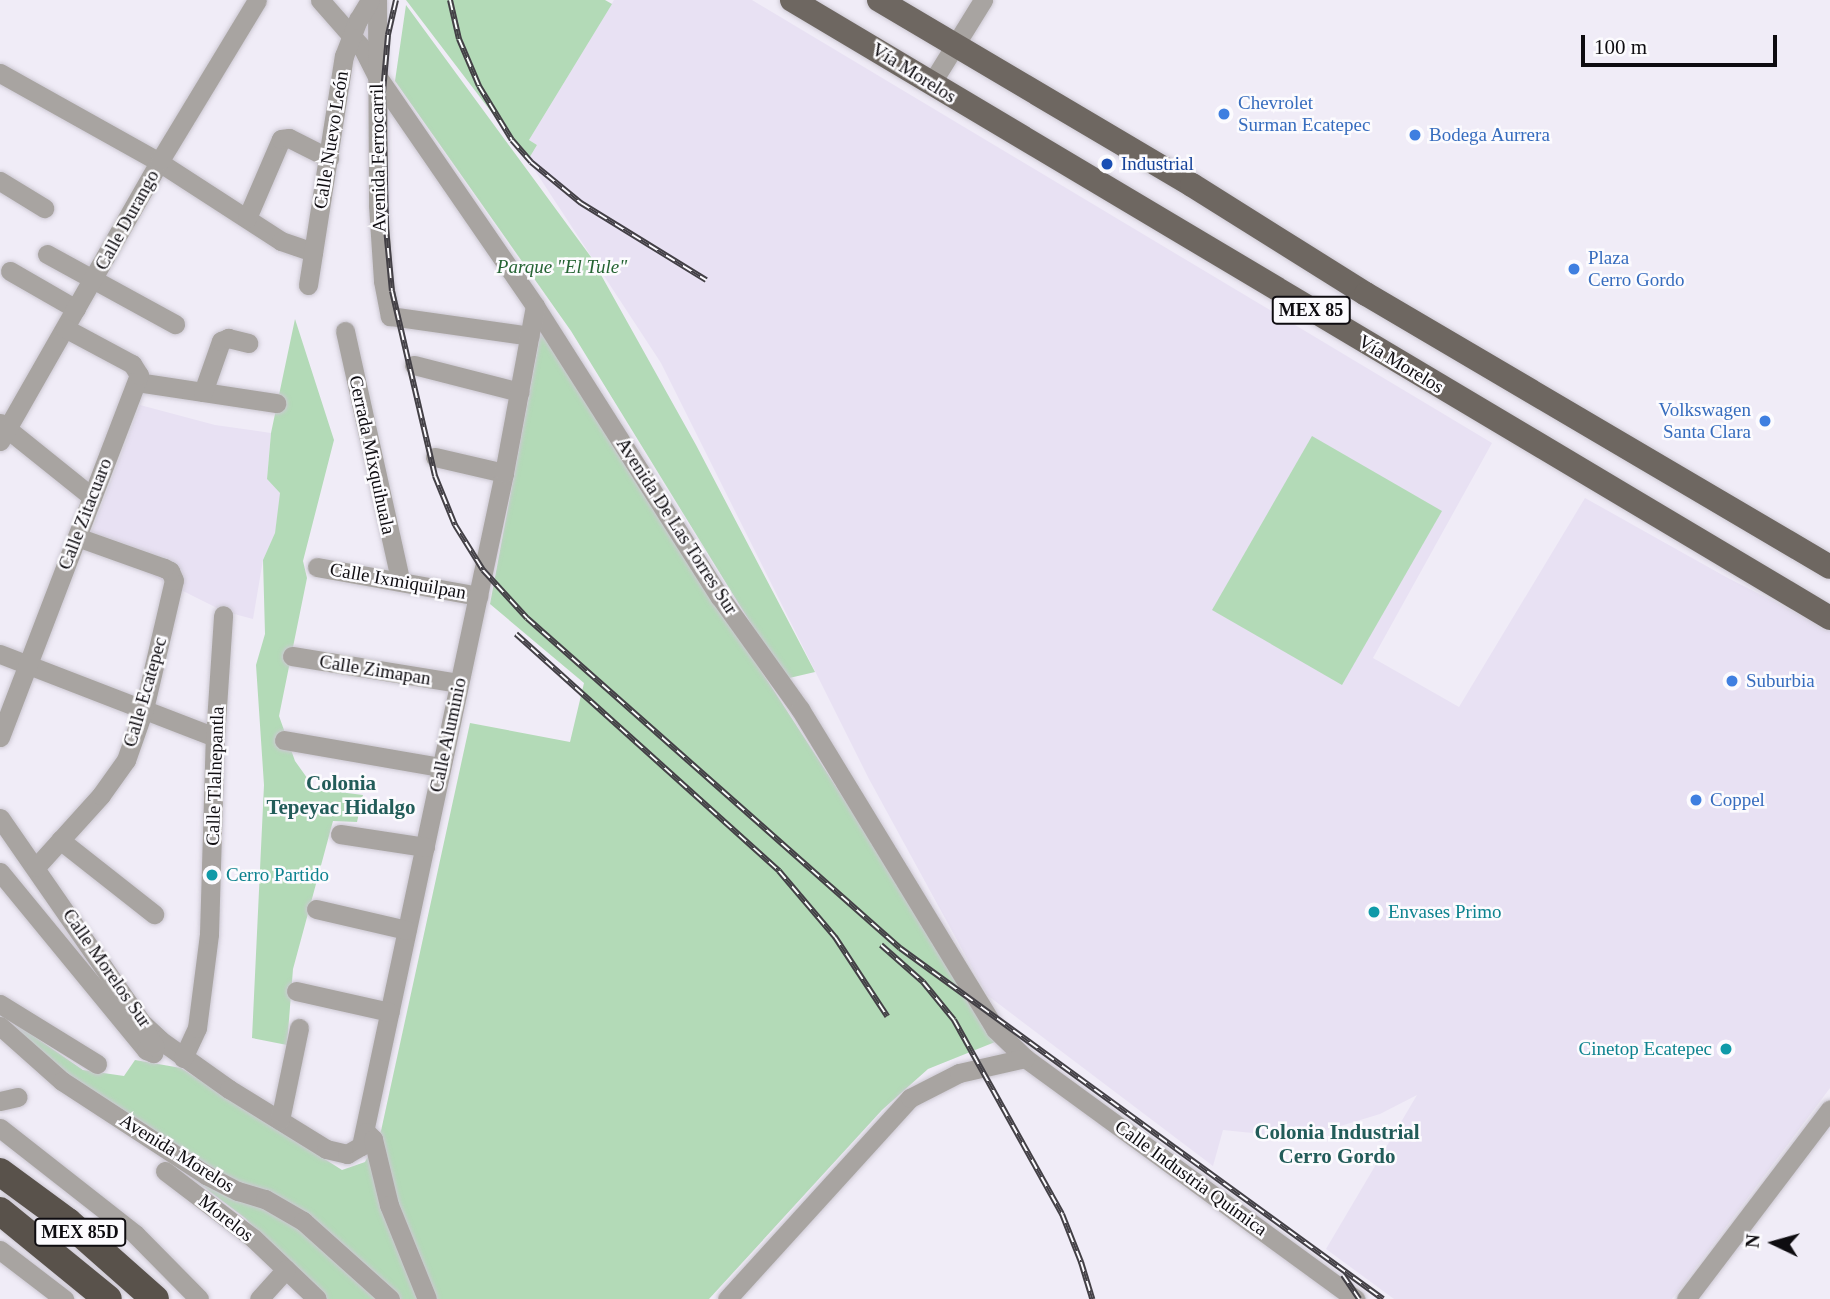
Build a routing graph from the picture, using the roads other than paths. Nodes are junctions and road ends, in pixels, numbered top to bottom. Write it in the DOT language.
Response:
graph roads {
  1 [pos="320,0"];
  2 [pos="370,0"];
  3 [pos="377,0"];
  4 [pos="792,0"];
  5 [pos="878,0"];
  6 [pos="983,0"];
  7 [pos="252,2"];
  8 [pos="352,33"];
  9 [pos="954,46"];
  10 [pos="0,74"];
  11 [pos="377,76"];
  12 [pos="931,84"];
  13 [pos="329,158"];
  14 [pos="159,162"];
  15 [pos="0,181"];
  16 [pos="44,208"];
  17 [pos="247,218"];
  18 [pos="313,252"];
  19 [pos="47,254"];
  20 [pos="10,271"];
  21 [pos="94,279"];
  22 [pos="308,285"];
  23 [pos="535,306"];
  24 [pos="76,309"];
  25 [pos="175,324"];
  26 [pos="65,328"];
  27 [pos="345,331"];
  28 [pos="530,336"];
  29 [pos="248,343"];
  30 [pos="414,365"];
  31 [pos="137,383"];
  32 [pos="520,391"];
  33 [pos="203,392"];
  34 [pos="275,403"];
  35 [pos="2,431"];
  36 [pos="435,457"];
  37 [pos="504,474"];
  38 [pos="92,497"];
  39 [pos="76,537"];
  40 [pos="317,567"];
  41 [pos="1830,567"];
  42 [pos="400,580"];
  43 [pos="478,596"];
  44 [pos="223,615"];
  45 [pos="1830,618"];
  46 [pos="0,654"];
  47 [pos="292,656"];
  48 [pos="27,664"];
  49 [pos="458,684"];
  50 [pos="144,709"];
  51 [pos="0,737"];
  52 [pos="215,737"];
  53 [pos="284,740"];
  54 [pos="440,767"];
  55 [pos="0,818"];
  56 [pos="340,834"];
  57 [pos="60,839"];
  58 [pos="425,847"];
  59 [pos="36,867"];
  60 [pos="0,872"];
  61 [pos="316,909"];
  62 [pos="154,914"];
  63 [pos="407,930"];
  64 [pos="296,991"];
  65 [pos="0,1004"];
  66 [pos="390,1012"];
  67 [pos="141,1022"];
  68 [pos="0,1026"];
  69 [pos="299,1028"];
  70 [pos="183,1058"];
  71 [pos="1025,1058"];
  72 [pos="97,1064"];
  73 [pos="1830,1109"];
  74 [pos="280,1120"];
  75 [pos="0,1128"];
  76 [pos="366,1132"];
  77 [pos="347,1154"];
  78 [pos="165,1171"];
  79 [pos="0,1172"];
  80 [pos="0,1211"];
  81 [pos="0,1250"];
  82 [pos="286,1269"];
  83 [pos="64,1299"];
  84 [pos="108,1299"];
  85 [pos="155,1299"];
  86 [pos="199,1299"];
  87 [pos="259,1299"];
  88 [pos="317,1299"];
  89 [pos="390,1299"];
  90 [pos="427,1299"];
  91 [pos="727,1299"];
  92 [pos="1356,1299"];
  93 [pos="1686,1299"];
  1 -- 8 [label="street, Avenida De Las Torres Sur"];
  2 -- 8 [label="street, Calle Nuevo León"];
  3 -- 11 [label="street, Avenida Ferrocarril"];
  4 -- 12 [label="main road, Vía Morelos / MEX 85"];
  5 -- 9 [label="main road, MEX 85"];
  6 -- 9 [label="street"];
  7 -- 14 [label="street, Calle Durango"];
  8 -- 11 [label="street, Avenida De Las Torres Sur"];
  8 -- 13 [label="street, Calle Nuevo León"];
  9 -- 12 [label="street"];
  9 -- 41 [label="main road, MEX 85"];
  10 -- 14 [label="street"];
  11 -- 23 [label="street, Avenida De Las Torres Sur"];
  11 -- 28 [label="street, Avenida Ferrocarril"];
  12 -- 45 [label="main road, Vía Morelos / MEX 85"];
  13 -- 17 [label="street"];
  13 -- 18 [label="street, Calle Nuevo León"];
  14 -- 17 [label="street"];
  14 -- 21 [label="street, Calle Durango"];
  15 -- 16 [label="street"];
  17 -- 18 [label="street"];
  18 -- 22 [label="street, Calle Nuevo León"];
  19 -- 21 [label="street"];
  20 -- 24 [label="street"];
  21 -- 24 [label="street, Calle Durango"];
  21 -- 25 [label="street"];
  23 -- 28 [label="street, Calle Aluminio"];
  23 -- 71 [label="street, Avenida De Las Torres Sur"];
  24 -- 26 [label="street, Calle Durango"];
  26 -- 31 [label="street"];
  26 -- 35 [label="street, Calle Durango"];
  27 -- 42 [label="street, Cerrada Mixquihuala"];
  28 -- 32 [label="street, Calle Aluminio"];
  29 -- 33 [label="street"];
  30 -- 32 [label="street"];
  31 -- 33 [label="street"];
  31 -- 38 [label="street, Calle Zitacuaro"];
  32 -- 37 [label="street, Calle Aluminio"];
  33 -- 34 [label="street"];
  35 -- 38 [label="street"];
  36 -- 37 [label="street"];
  37 -- 43 [label="street, Calle Aluminio"];
  38 -- 39 [label="street, Calle Zitacuaro"];
  39 -- 48 [label="street, Calle Zitacuaro"];
  39 -- 50 [label="street, Calle Ecatepec"];
  40 -- 42 [label="street, Calle Ixmiquilpan"];
  42 -- 43 [label="street, Calle Ixmiquilpan"];
  43 -- 49 [label="street, Calle Aluminio"];
  44 -- 52 [label="street, Calle Tlalnepantla"];
  46 -- 48 [label="street"];
  47 -- 49 [label="street, Calle Zimapan"];
  48 -- 50 [label="street"];
  48 -- 51 [label="street, Calle Zitacuaro"];
  49 -- 54 [label="street, Calle Aluminio"];
  50 -- 52 [label="street"];
  50 -- 57 [label="street, Calle Ecatepec"];
  52 -- 70 [label="street, Calle Tlalnepantla"];
  53 -- 54 [label="street"];
  54 -- 58 [label="street, Calle Aluminio"];
  55 -- 59 [label="street, Calle Morelos Sur"];
  56 -- 58 [label="street"];
  57 -- 59 [label="street, Calle Ecatepec"];
  57 -- 62 [label="street"];
  58 -- 63 [label="street, Calle Aluminio"];
  59 -- 67 [label="street, Calle Morelos Sur"];
  60 -- 67 [label="street"];
  61 -- 63 [label="street"];
  63 -- 66 [label="street, Calle Aluminio"];
  64 -- 66 [label="street"];
  65 -- 72 [label="street"];
  66 -- 76 [label="street, Calle Aluminio"];
  67 -- 70 [label="street, Calle Morelos Sur"];
  68 -- 89 [label="street, Avenida Morelos"];
  69 -- 74 [label="street"];
  70 -- 74 [label="street, Calle Morelos Sur"];
  71 -- 91 [label="street"];
  71 -- 92 [label="street, Calle Industria Química"];
  73 -- 93 [label="street"];
  74 -- 77 [label="street, Calle Morelos Sur"];
  75 -- 86 [label="street"];
  76 -- 77 [label="street, Calle Aluminio"];
  76 -- 90 [label="street"];
  78 -- 82 [label="street, Morelos"];
  79 -- 85 [label="highway, MEX 85D"];
  80 -- 84 [label="highway, MEX 85D"];
  81 -- 83 [label="street"];
  82 -- 87 [label="street"];
  82 -- 88 [label="street, Morelos"];
}
